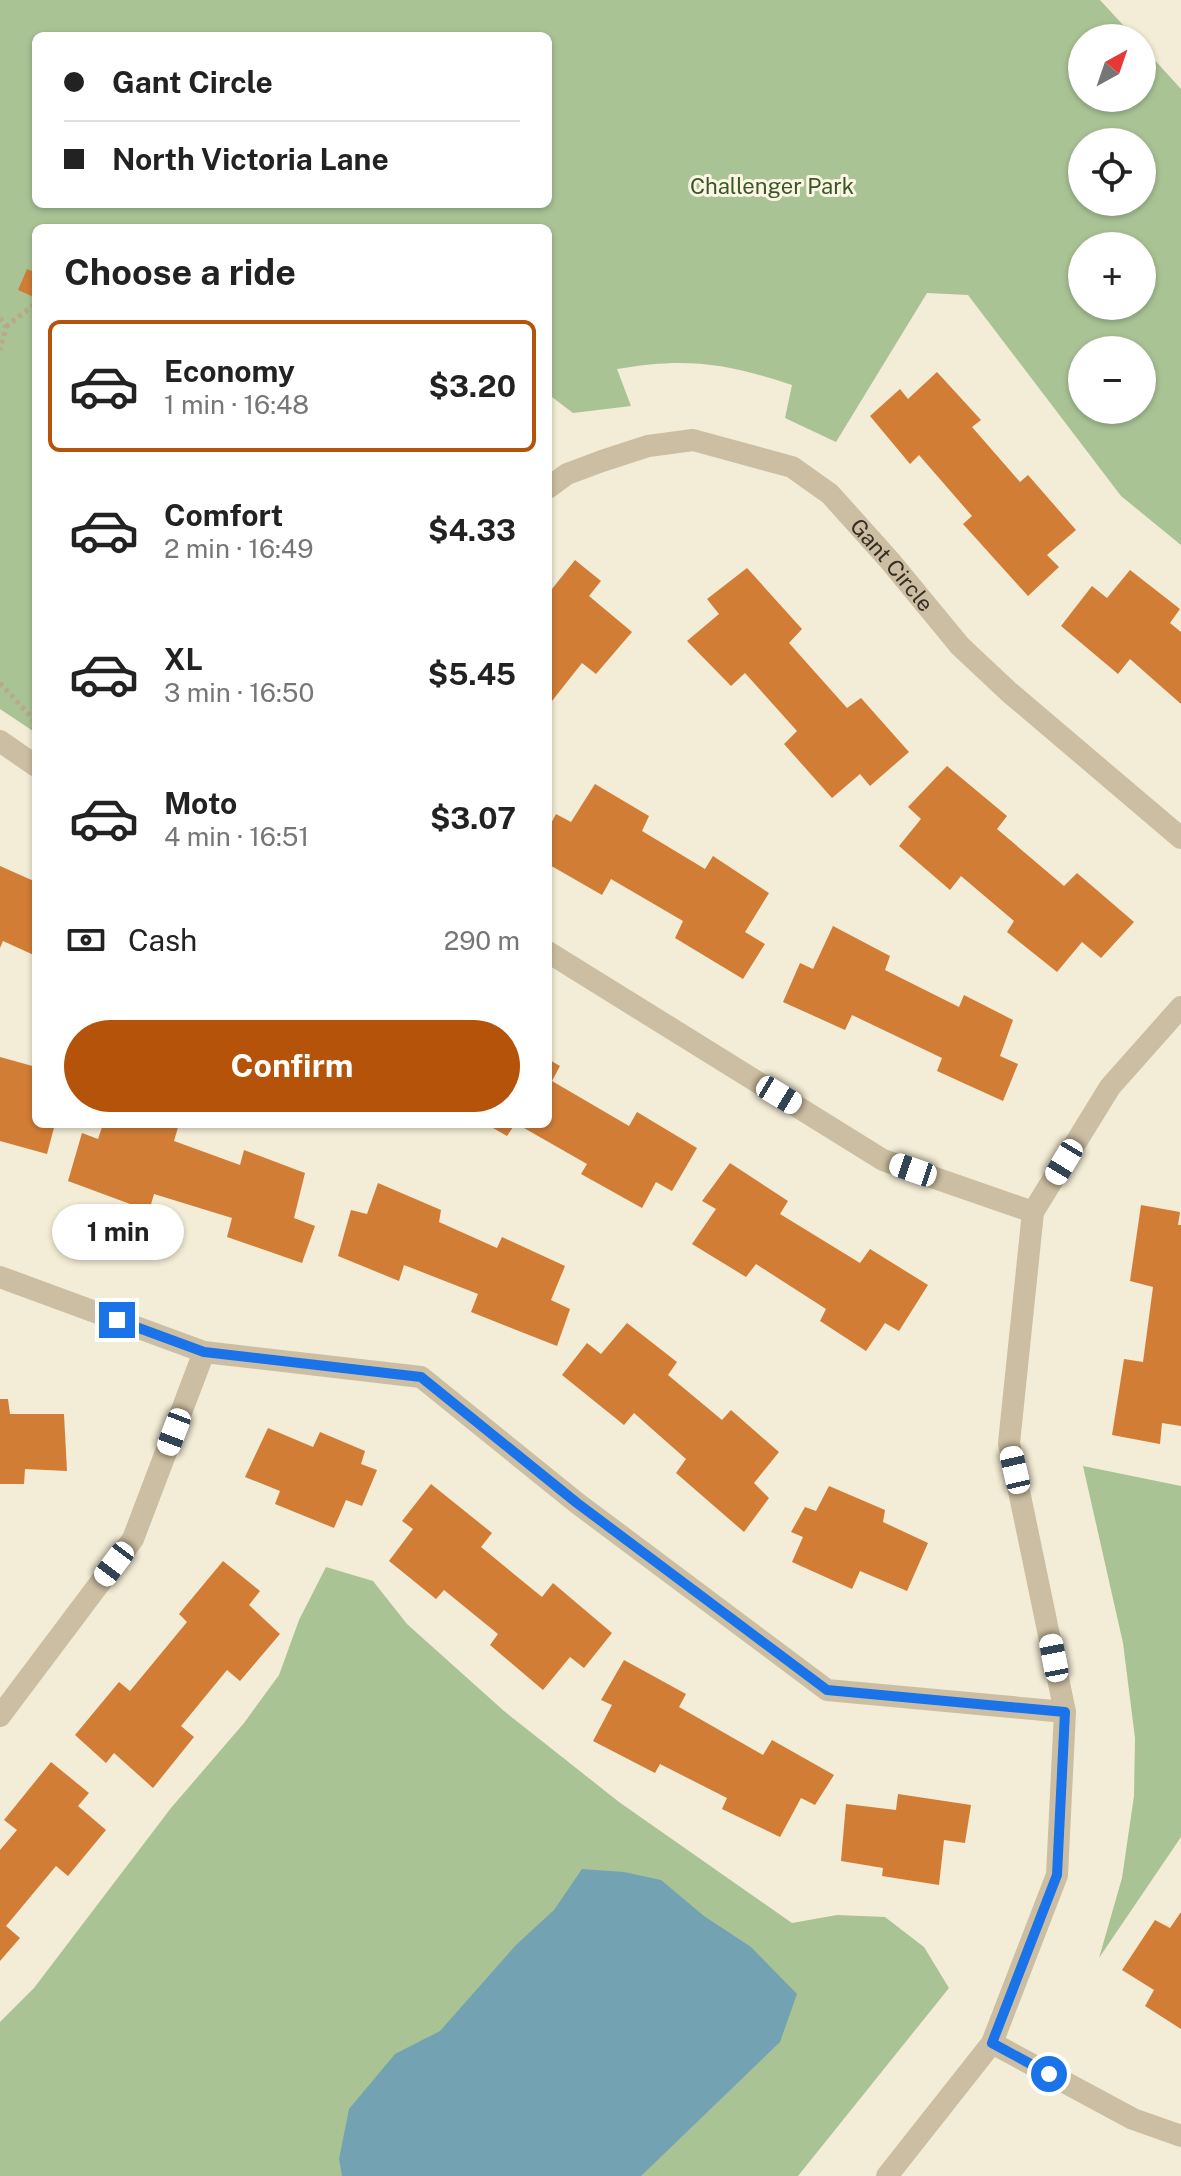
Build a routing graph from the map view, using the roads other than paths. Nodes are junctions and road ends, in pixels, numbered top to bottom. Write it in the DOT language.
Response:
graph roads {
  1 [pos="552,485"];
  2 [pos="0,741"];
  3 [pos="32,763"];
  4 [pos="1181,838"];
  5 [pos="552,954"];
  6 [pos="1181,1007"];
  7 [pos="1033,1212"];
  8 [pos="0,1277"];
  9 [pos="204,1352"];
  10 [pos="1065,1712"];
  11 [pos="0,1716"];
  12 [pos="992,2043"];
  13 [pos="1181,2136"];
  14 [pos="887,2176"];
  1 -- 4 [label="street, Gant Circle"];
  2 -- 3 [label="street"];
  5 -- 7 [label="street"];
  6 -- 7 [label="street"];
  7 -- 10 [label="street"];
  8 -- 9 [label="street"];
  9 -- 10 [label="street"];
  9 -- 11 [label="street"];
  10 -- 12 [label="street"];
  12 -- 13 [label="street"];
  12 -- 14 [label="street"];
}
